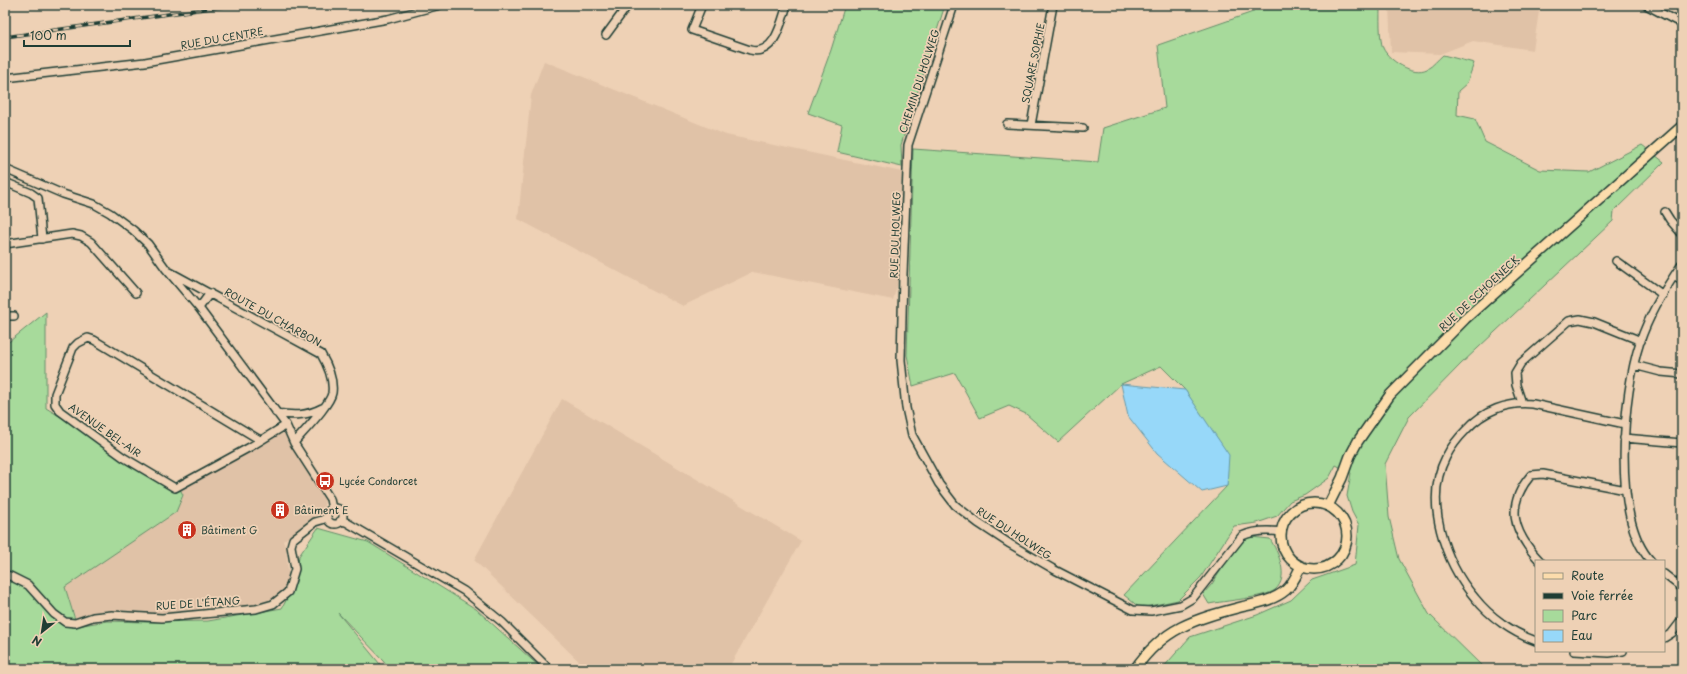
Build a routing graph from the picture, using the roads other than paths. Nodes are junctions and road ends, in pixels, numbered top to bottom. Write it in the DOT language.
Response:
graph roads {
  1 [pos="440,5"];
  2 [pos="628,5"];
  3 [pos="702,5"];
  4 [pos="787,5"];
  5 [pos="954,5"];
  6 [pos="1053,5"];
  7 [pos="1646,5"];
  8 [pos="1682,24"];
  9 [pos="606,35"];
  10 [pos="5,78"];
  11 [pos="1007,124"];
  12 [pos="1031,125"];
  13 [pos="1682,126"];
  14 [pos="1084,128"];
  15 [pos="908,164"];
  16 [pos="5,169"];
  17 [pos="5,182"];
  18 [pos="1665,212"];
  19 [pos="1682,234"];
  20 [pos="42,239"];
  21 [pos="5,244"];
  22 [pos="1616,261"];
  23 [pos="1682,264"];
  24 [pos="166,269"];
  25 [pos="1674,276"];
  26 [pos="1682,281"];
  27 [pos="136,293"];
  28 [pos="210,293"];
  29 [pos="1663,295"];
  30 [pos="199,308"];
  31 [pos="5,316"];
  32 [pos="14,316"];
  33 [pos="1640,341"];
  34 [pos="1634,365"];
  35 [pos="1682,374"];
  36 [pos="1522,403"];
  37 [pos="325,406"];
  38 [pos="276,413"];
  39 [pos="1625,424"];
  40 [pos="286,425"];
  41 [pos="1624,438"];
  42 [pos="260,440"];
  43 [pos="294,443"];
  44 [pos="1682,443"];
  45 [pos="1626,490"];
  46 [pos="1328,506"];
  47 [pos="332,509"];
  48 [pos="327,517"];
  49 [pos="340,521"];
  50 [pos="1282,532"];
  51 [pos="1539,560"];
  52 [pos="1648,560"];
  53 [pos="1301,566"];
  54 [pos="5,575"];
  55 [pos="1665,575"];
  56 [pos="1682,588"];
  57 [pos="1682,620"];
  58 [pos="1665,637"];
  59 [pos="1535,641"];
  60 [pos="1592,652"];
  61 [pos="1616,652"];
  62 [pos="549,669"];
  63 [pos="1135,669"];
  1 -- 10 [label="street, RUE DU CENTRE"];
  2 -- 9 [label="street"];
  3 -- 4 [label="street"];
  5 -- 15 [label="street, CHEMIN DU HOLWEG"];
  6 -- 12 [label="street, SQUARE SOPHIE"];
  7 -- 8 [label="street"];
  11 -- 12 [label="street"];
  12 -- 14 [label="street"];
  13 -- 46 [label="main road, RUE DE SCHOENECK"];
  15 -- 50 [label="street, RUE DU HOLWEG"];
  16 -- 24 [label="street, ROUTE DU CHARBON"];
  17 -- 20 [label="street"];
  18 -- 19 [label="street"];
  20 -- 21 [label="street"];
  20 -- 27 [label="street"];
  22 -- 29 [label="street"];
  23 -- 25 [label="street"];
  24 -- 28 [label="street, ROUTE DU CHARBON"];
  24 -- 30 [label="street, ROUTE DU CHARBON"];
  25 -- 26 [label="street"];
  25 -- 29 [label="street"];
  28 -- 30 [label="street"];
  28 -- 37 [label="street, ROUTE DU CHARBON"];
  29 -- 33 [label="street"];
  30 -- 38 [label="street, ROUTE DU CHARBON"];
  31 -- 32 [label="street"];
  33 -- 34 [label="street"];
  33 -- 36 [label="street"];
  34 -- 35 [label="street"];
  34 -- 39 [label="street"];
  36 -- 39 [label="street"];
  36 -- 59 [label="street"];
  37 -- 38 [label="street"];
  37 -- 43 [label="street, ROUTE DU CHARBON"];
  38 -- 40 [label="street, ROUTE DU CHARBON"];
  39 -- 41 [label="street"];
  40 -- 42 [label="street, AVENUE BEL-AIR"];
  40 -- 43 [label="street, ROUTE DU CHARBON"];
  41 -- 44 [label="street"];
  41 -- 45 [label="street"];
  42 -- 42 [label="street, AVENUE BEL-AIR"];
  43 -- 47 [label="street, ROUTE DU CHARBON"];
  45 -- 51 [label="street"];
  45 -- 52 [label="street"];
  46 -- 50 [label="main road"];
  46 -- 53 [label="main road"];
  47 -- 48 [label="street"];
  47 -- 49 [label="street"];
  48 -- 49 [label="street"];
  48 -- 54 [label="street, RUE DE L'ÉTANG"];
  49 -- 62 [label="street"];
  50 -- 53 [label="main road"];
  53 -- 63 [label="main road"];
  55 -- 56 [label="street"];
  57 -- 58 [label="street"];
  60 -- 61 [label="street"];
}
